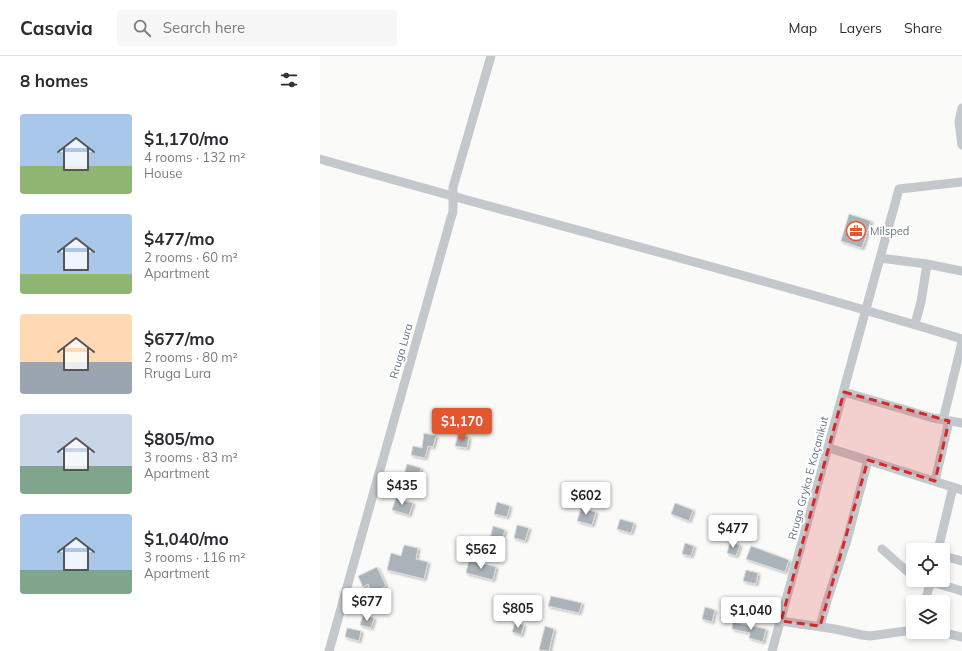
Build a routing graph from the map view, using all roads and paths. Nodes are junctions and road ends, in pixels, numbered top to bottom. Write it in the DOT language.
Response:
graph roads {
  1 [pos="491,56"];
  2 [pos="962,108"];
  3 [pos="962,145"];
  4 [pos="320,159"];
  5 [pos="962,182"];
  6 [pos="452,197"];
  7 [pos="880,258"];
  8 [pos="927,264"];
  9 [pos="962,271"];
  10 [pos="866,311"];
  11 [pos="915,324"];
  12 [pos="962,339"];
  13 [pos="962,342"];
  14 [pos="844,392"];
  15 [pos="946,421"];
  16 [pos="962,423"];
  17 [pos="829,448"];
  18 [pos="868,460"];
  19 [pos="935,481"];
  20 [pos="953,487"];
  21 [pos="962,490"];
  22 [pos="940,543"];
  23 [pos="882,550"];
  24 [pos="950,558"];
  25 [pos="962,561"];
  26 [pos="906,571"];
  27 [pos="949,587"];
  28 [pos="962,591"];
  29 [pos="781,621"];
  30 [pos="820,626"];
  31 [pos="906,631"];
  32 [pos="950,634"];
  33 [pos="962,637"];
  34 [pos="329,651"];
  35 [pos="772,651"];
  1 -- 6 [label="street, Rruga Lura"];
  2 -- 3 [label="street"];
  4 -- 6 [label="street"];
  5 -- 7 [label="street, Rruga Gryka E Kaçanikut"];
  6 -- 10 [label="street"];
  6 -- 34 [label="street, Rruga Lura"];
  7 -- 8 [label="street"];
  7 -- 10 [label="street, Rruga Gryka E Kaçanikut"];
  8 -- 9 [label="street"];
  8 -- 11 [label="street"];
  10 -- 11 [label="street"];
  10 -- 14 [label="street, Rruga Gryka E Kaçanikut"];
  11 -- 12 [label="street"];
  13 -- 15 [label="street"];
  14 -- 15 [label="street"];
  14 -- 17 [label="street, Rruga Gryka E Kaçanikut"];
  15 -- 16 [label="street"];
  15 -- 19 [label="street"];
  17 -- 18 [label="street"];
  17 -- 29 [label="street, Rruga Gryka E Kaçanikut"];
  18 -- 19 [label="street"];
  18 -- 30 [label="street"];
  19 -- 20 [label="street"];
  20 -- 21 [label="street"];
  20 -- 22 [label="street"];
  23 -- 26 [label="street"];
  24 -- 25 [label="street"];
  27 -- 28 [label="street"];
  29 -- 30 [label="street"];
  29 -- 35 [label="street, Rruga Gryka E Kaçanikut"];
  30 -- 31 [label="street"];
  32 -- 33 [label="street"];
}
